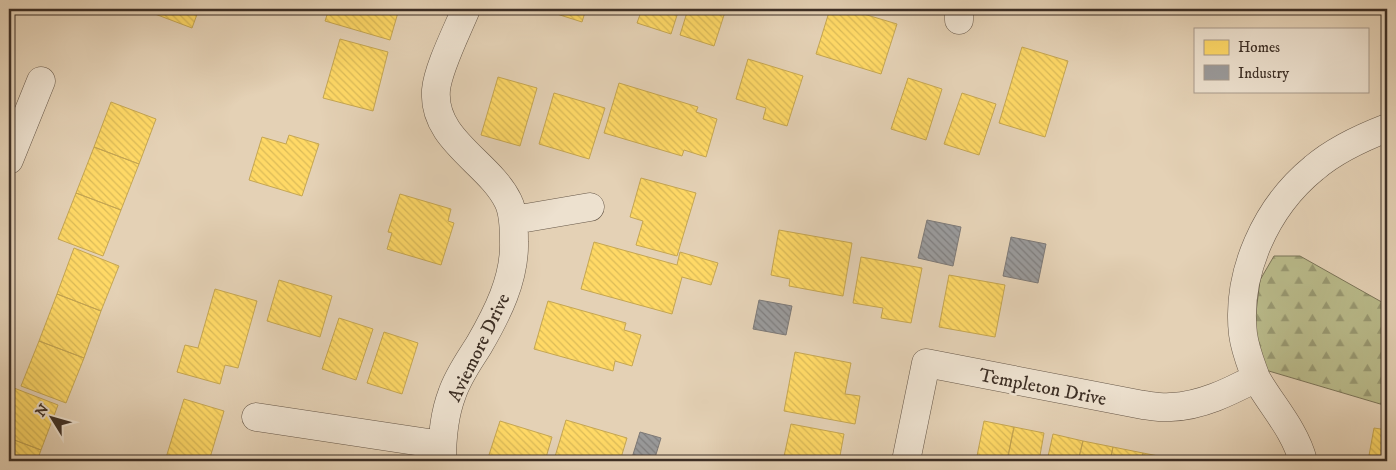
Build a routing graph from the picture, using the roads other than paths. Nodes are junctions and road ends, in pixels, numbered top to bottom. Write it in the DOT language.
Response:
graph roads {
  1 [pos="466,9"];
  2 [pos="41,81"];
  3 [pos="1387,128"];
  4 [pos="9,160"];
  5 [pos="590,207"];
  6 [pos="514,220"];
  7 [pos="1256,378"];
  8 [pos="256,418"];
  9 [pos="442,453"];
  10 [pos="906,461"];
  11 [pos="1304,461"];
  1 -- 6 [label="street, Aviemore Drive"];
  2 -- 4 [label="street"];
  3 -- 7 [label="street"];
  5 -- 6 [label="street"];
  6 -- 9 [label="street, Aviemore Drive"];
  7 -- 10 [label="street, Templeton Drive"];
  7 -- 11 [label="street"];
  8 -- 9 [label="street, Aviemore Drive"];
}
